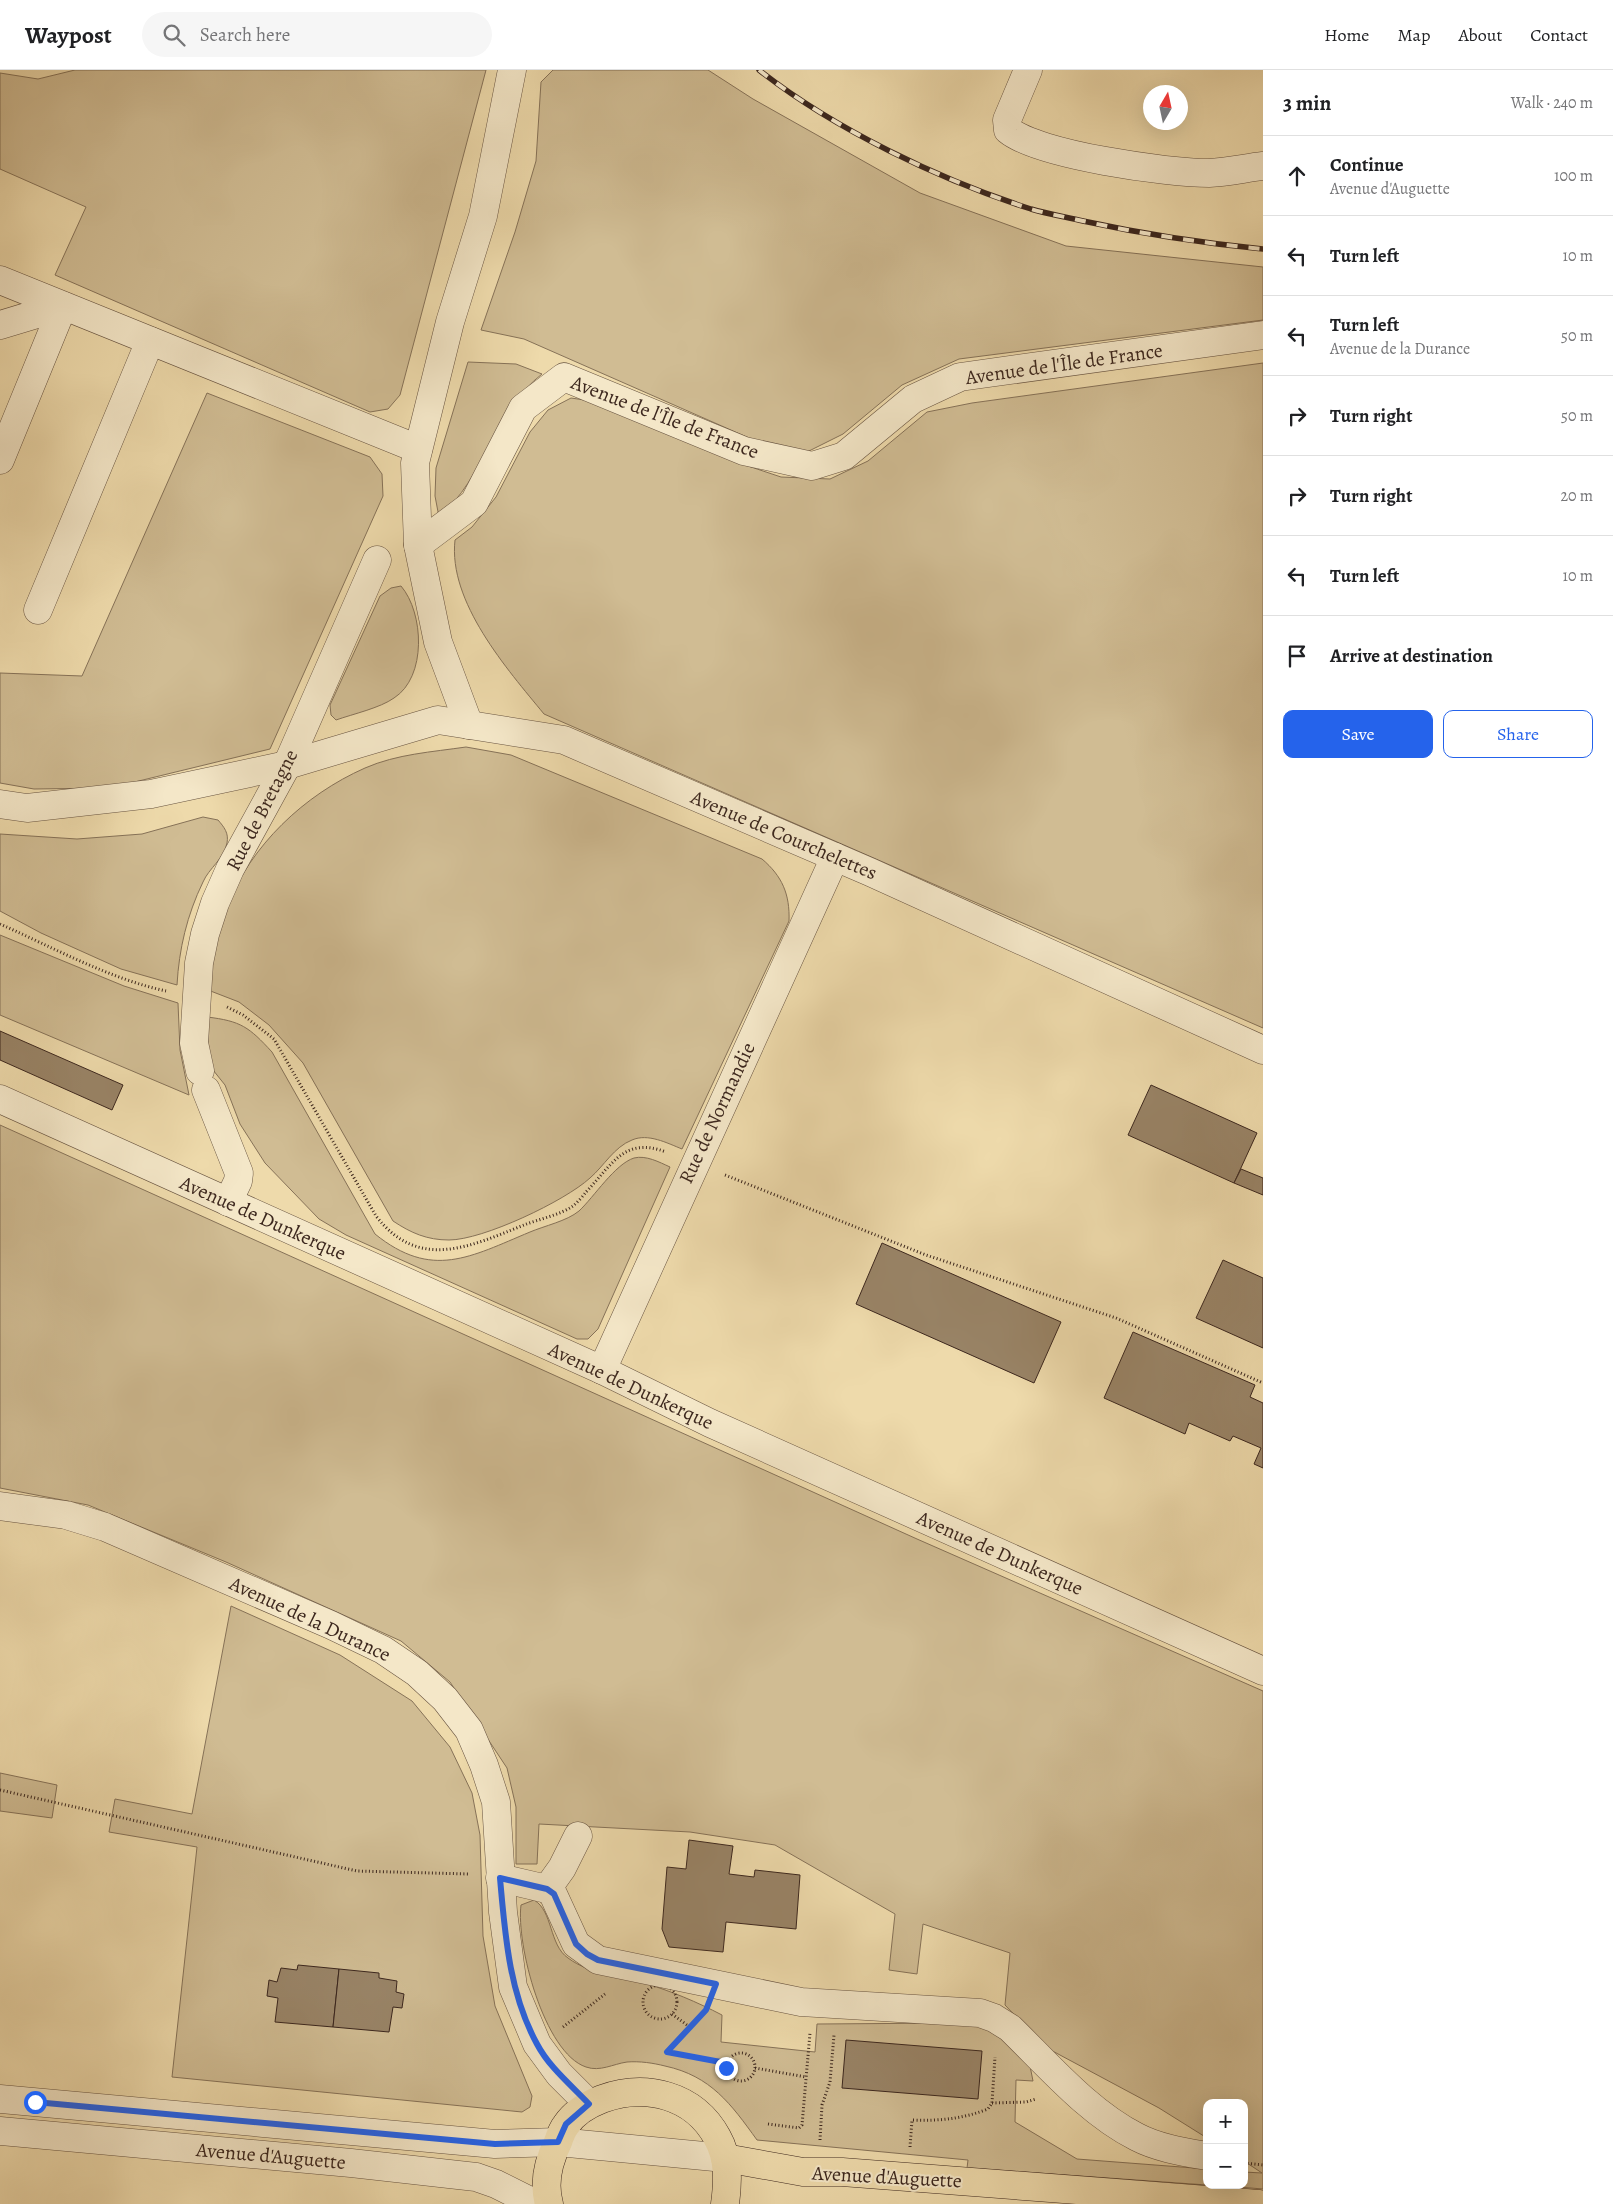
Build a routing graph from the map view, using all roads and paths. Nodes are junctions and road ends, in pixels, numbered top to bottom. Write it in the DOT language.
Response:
graph roads {
  1 [pos="512,70"];
  2 [pos="1028,70"];
  3 [pos="1263,166"];
  4 [pos="0,280"];
  5 [pos="64,306"];
  6 [pos="0,325"];
  7 [pos="1263,335"];
  8 [pos="150,341"];
  9 [pos="418,449"];
  10 [pos="0,460"];
  11 [pos="418,545"];
  12 [pos="376,560"];
  13 [pos="38,610"];
  14 [pos="469,725"];
  15 [pos="287,765"];
  16 [pos="0,804"];
  17 [pos="835,857"];
  18 [pos="0,924"];
  19 [pos="196,997"];
  20 [pos="1263,1050"];
  21 [pos="0,1099"];
  22 [pos="694,1163"];
  23 [pos="228,1202"];
  24 [pos="602,1370"];
  25 [pos="1263,1383"];
  26 [pos="0,1506"];
  27 [pos="1263,1671"];
  28 [pos="0,1790"];
  29 [pos="578,1836"];
  30 [pos="500,1878"];
  31 [pos="547,1889"];
  32 [pos="628,1966"];
  33 [pos="716,1984"];
  34 [pos="825,2004"];
  35 [pos="672,2014"];
  36 [pos="691,2028"];
  37 [pos="561,2029"];
  38 [pos="995,2055"];
  39 [pos="726,2063"];
  40 [pos="755,2068"];
  41 [pos="806,2077"];
  42 [pos="0,2099"];
  43 [pos="589,2104"];
  44 [pos="768,2124"];
  45 [pos="0,2131"];
  46 [pos="558,2142"];
  47 [pos="820,2143"];
  48 [pos="910,2152"];
  49 [pos="1203,2155"];
  50 [pos="725,2158"];
  51 [pos="1248,2163"];
  52 [pos="1263,2165"];
  53 [pos="536,2204"];
  54 [pos="549,2204"];
  55 [pos="725,2204"];
  56 [pos="1259,2204"];
  1 -- 9 [label="street"];
  2 -- 3 [label="street"];
  4 -- 5 [label="street"];
  5 -- 6 [label="street"];
  5 -- 8 [label="street"];
  5 -- 10 [label="street"];
  7 -- 11 [label="street, Avenue de l'Île de France"];
  8 -- 9 [label="street"];
  8 -- 13 [label="street"];
  9 -- 11 [label="street"];
  11 -- 14 [label="street"];
  12 -- 15 [label="street, Rue de Bretagne"];
  14 -- 15 [label="street, Avenue de Courchelettes"];
  14 -- 17 [label="street, Avenue de Courchelettes"];
  15 -- 16 [label="street, Avenue de Courchelettes"];
  15 -- 19 [label="street, Rue de Bretagne"];
  17 -- 20 [label="street, Avenue de Courchelettes"];
  17 -- 22 [label="street, Rue de Normandie"];
  18 -- 19 [label="path"];
  19 -- 22 [label="path"];
  19 -- 23 [label="street, Rue de Bretagne"];
  21 -- 23 [label="street, Avenue de Dunkerque"];
  22 -- 24 [label="street, Rue de Normandie"];
  22 -- 25 [label="path"];
  23 -- 24 [label="street, Avenue de Dunkerque"];
  24 -- 27 [label="street, Avenue de Dunkerque"];
  26 -- 30 [label="street, Avenue de la Durance"];
  28 -- 30 [label="path"];
  29 -- 31 [label="street"];
  30 -- 31 [label="street"];
  30 -- 43 [label="street, Avenue de la Durance"];
  31 -- 32 [label="street"];
  32 -- 33 [label="street"];
  32 -- 37 [label="path"];
  33 -- 34 [label="street"];
  33 -- 36 [label="path"];
  34 -- 41 [label="path"];
  34 -- 47 [label="path"];
  34 -- 49 [label="street"];
  35 -- 36 [label="path"];
  36 -- 39 [label="path"];
  38 -- 48 [label="path"];
  39 -- 40 [label="path"];
  39 -- 40 [label="path"];
  40 -- 41 [label="path"];
  41 -- 44 [label="path"];
  42 -- 46 [label="street, Avenue d'Auguette"];
  43 -- 46 [label="main road"];
  43 -- 50 [label="main road"];
  45 -- 53 [label="street, Avenue d'Auguette"];
  46 -- 50 [label="street, Avenue d'Auguette"];
  46 -- 54 [label="main road"];
  50 -- 55 [label="main road"];
  50 -- 56 [label="main road, Avenue d'Auguette"];
  51 -- 52 [label="path"];
}
